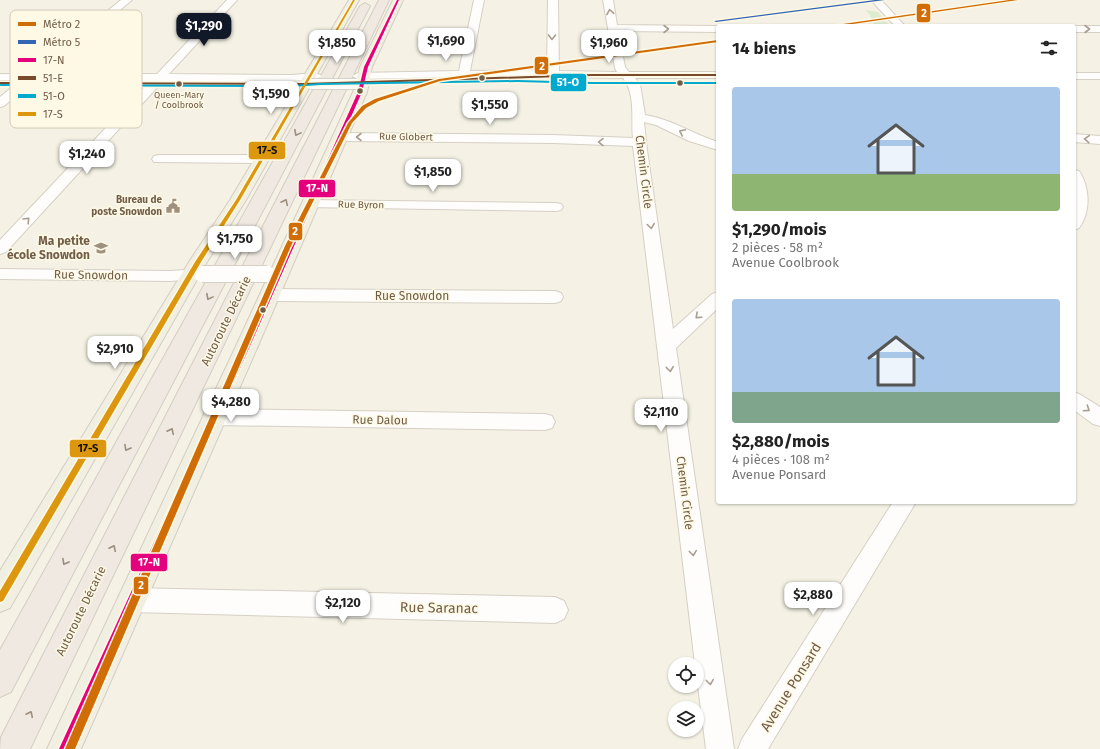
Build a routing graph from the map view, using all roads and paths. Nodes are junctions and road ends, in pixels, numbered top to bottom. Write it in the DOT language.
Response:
graph roads {
  1 [pos="126,0"];
  2 [pos="232,0"];
  3 [pos="354,0"];
  4 [pos="368,0"];
  5 [pos="384,0"];
  6 [pos="398,0"];
  7 [pos="479,0"];
  8 [pos="553,0"];
  9 [pos="608,0"];
  10 [pos="876,0"];
  11 [pos="114,10"];
  12 [pos="898,24"];
  13 [pos="613,28"];
  14 [pos="716,29"];
  15 [pos="1076,29"];
  16 [pos="1100,29"];
  17 [pos="553,75"];
  18 [pos="626,75"];
  19 [pos="716,75"];
  20 [pos="1076,76"];
  21 [pos="1100,76"];
  22 [pos="0,77"];
  23 [pos="463,77"];
  24 [pos="10,78"];
  25 [pos="360,79"];
  26 [pos="142,81"];
  27 [pos="157,81"];
  28 [pos="310,81"];
  29 [pos="10,82"];
  30 [pos="0,83"];
  31 [pos="10,95"];
  32 [pos="142,97"];
  33 [pos="0,103"];
  34 [pos="638,118"];
  35 [pos="113,128"];
  36 [pos="340,136"];
  37 [pos="1076,138"];
  38 [pos="1100,140"];
  39 [pos="640,142"];
  40 [pos="716,145"];
  41 [pos="159,159"];
  42 [pos="261,159"];
  43 [pos="1076,179"];
  44 [pos="310,204"];
  45 [pos="556,207"];
  46 [pos="1076,220"];
  47 [pos="0,249"];
  48 [pos="0,274"];
  49 [pos="196,275"];
  50 [pos="272,281"];
  51 [pos="555,296"];
  52 [pos="716,300"];
  53 [pos="667,345"];
  54 [pos="1076,401"];
  55 [pos="214,417"];
  56 [pos="1100,418"];
  57 [pos="546,422"];
  58 [pos="904,504"];
  59 [pos="0,598"];
  60 [pos="132,600"];
  61 [pos="555,610"];
  62 [pos="0,681"];
  63 [pos="13,749"];
  64 [pos="64,749"];
  65 [pos="720,749"];
  66 [pos="752,749"];
  1 -- 11 [label="street"];
  2 -- 27 [label="street"];
  3 -- 28 [label="main road"];
  4 -- 62 [label="highway, Autoroute Décarie, one-way"];
  63 -- 5 [label="highway, Autoroute Décarie, one-way"];
  6 -- 25 [label="main road"];
  7 -- 23 [label="street"];
  8 -- 17 [label="street, one-way"];
  13 -- 9 [label="street, Chemin Circle, one-way"];
  10 -- 12 [label="street"];
  13 -- 14 [label="street, one-way"];
  13 -- 18 [label="street, Chemin Circle"];
  15 -- 16 [label="street, one-way"];
  17 -- 18 [label="street"];
  17 -- 23 [label="street"];
  18 -- 19 [label="street"];
  18 -- 34 [label="street, Chemin Circle"];
  20 -- 21 [label="street"];
  22 -- 24 [label="street"];
  23 -- 25 [label="street"];
  25 -- 28 [label="street, bridge"];
  25 -- 36 [label="main road"];
  26 -- 27 [label="street"];
  27 -- 28 [label="street"];
  32 -- 27 [label="street, one-way"];
  28 -- 42 [label="main road"];
  29 -- 30 [label="street"];
  31 -- 33 [label="street"];
  34 -- 39 [label="street, Chemin Circle"];
  40 -- 34 [label="street, Chemin Circle, one-way"];
  47 -- 35 [label="street, one-way"];
  39 -- 36 [label="street, Rue Globert, one-way"];
  36 -- 44 [label="main road"];
  38 -- 37 [label="street, one-way"];
  39 -- 53 [label="street, Chemin Circle, one-way"];
  41 -- 42 [label="street"];
  42 -- 49 [label="main road"];
  43 -- 46 [label="street"];
  44 -- 45 [label="street, Rue Byron"];
  44 -- 50 [label="main road"];
  48 -- 49 [label="street, Rue Snowdon"];
  49 -- 50 [label="street, Rue Snowdon, bridge"];
  49 -- 59 [label="main road"];
  50 -- 51 [label="street, Rue Snowdon"];
  50 -- 55 [label="main road"];
  52 -- 53 [label="street, one-way"];
  53 -- 65 [label="street, Chemin Circle, one-way"];
  54 -- 56 [label="street, one-way"];
  55 -- 57 [label="street, Rue Dalou"];
  55 -- 60 [label="main road"];
  58 -- 66 [label="street, Avenue Ponsard"];
  60 -- 61 [label="street, Rue Saranac"];
  60 -- 64 [label="main road"];
}
